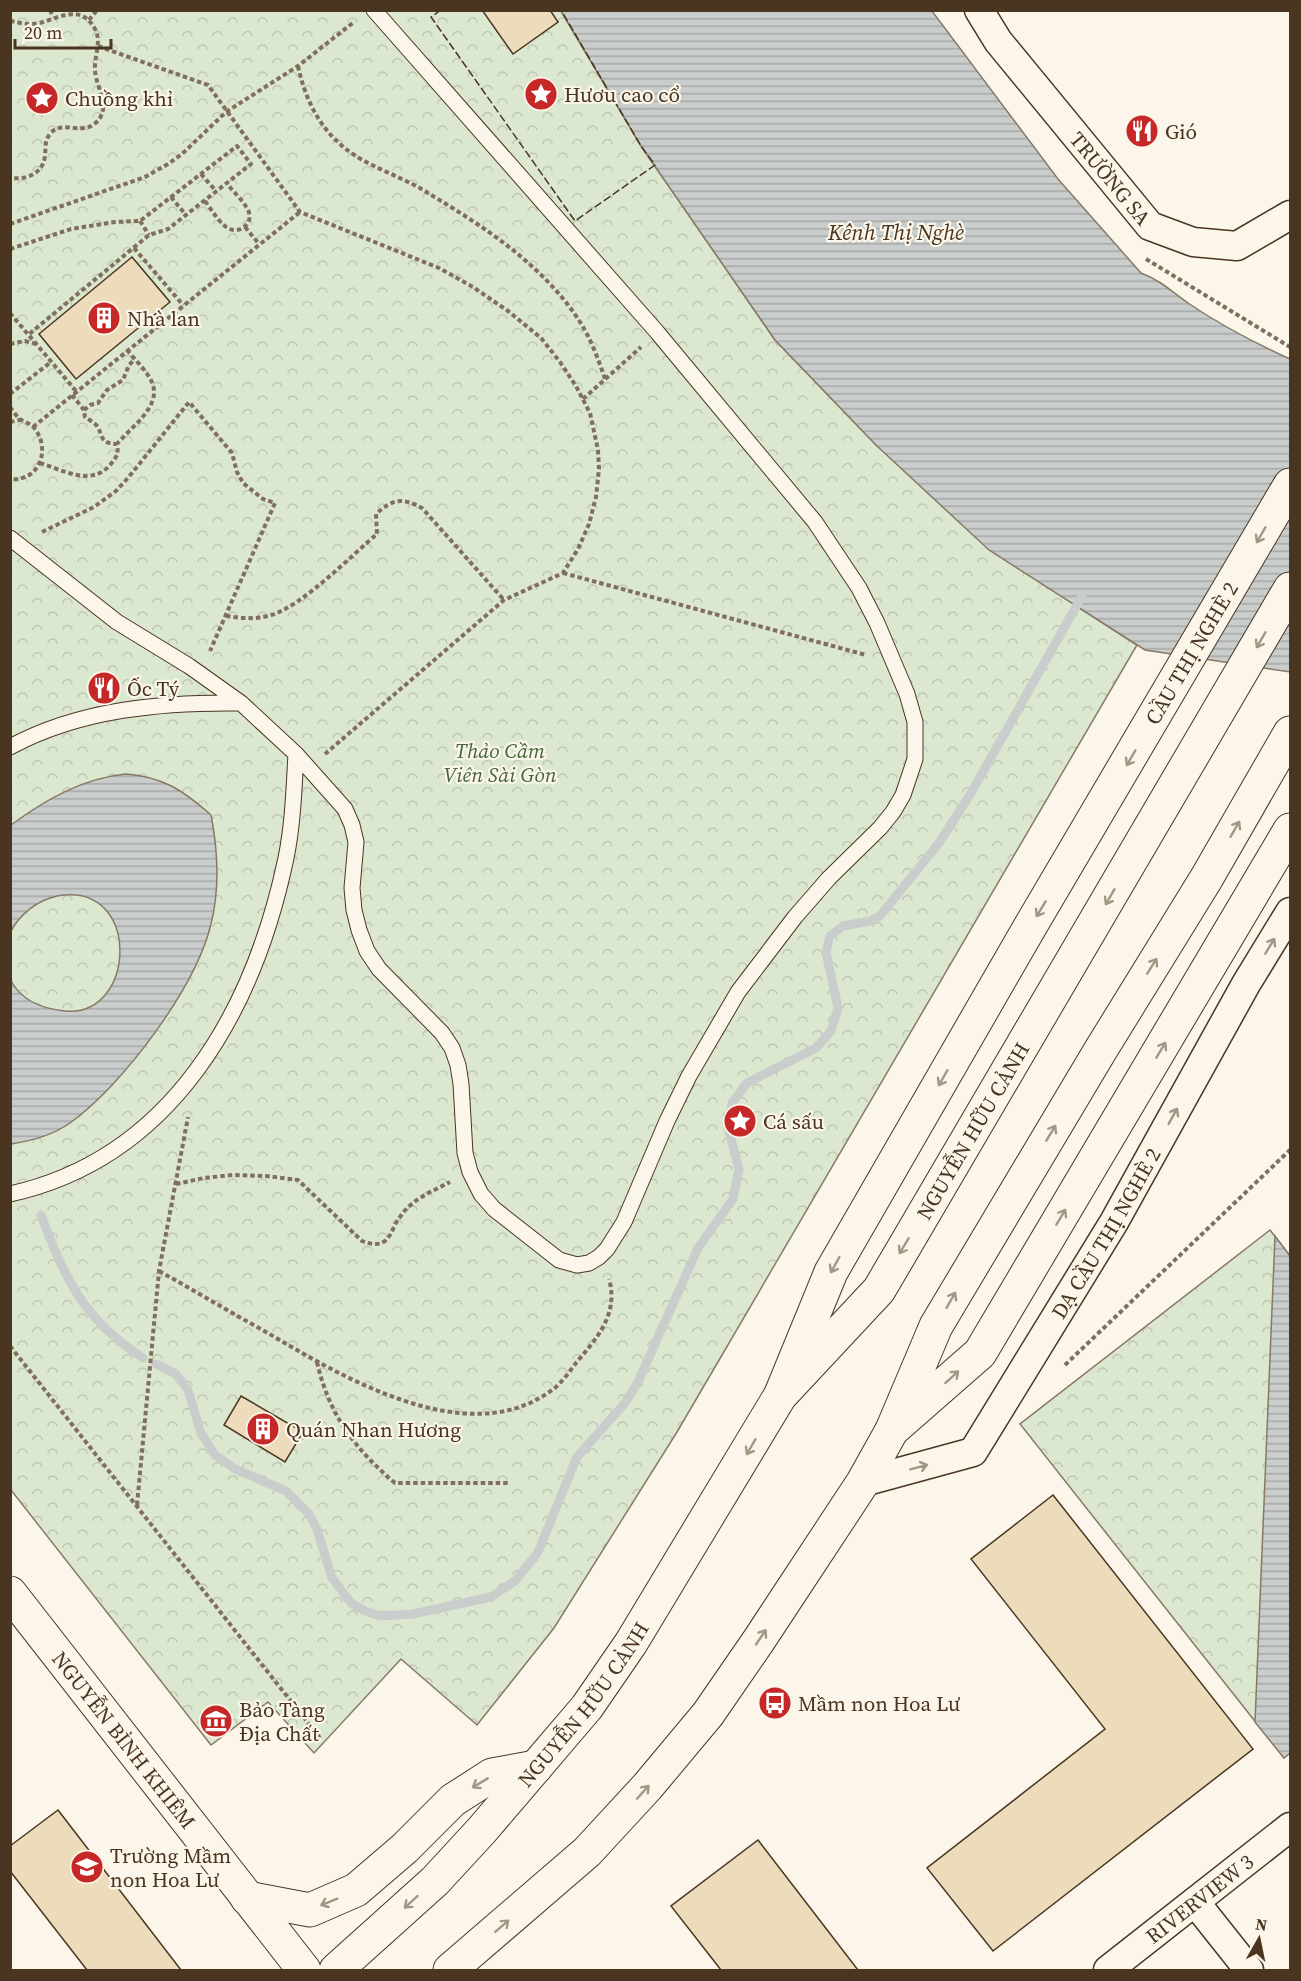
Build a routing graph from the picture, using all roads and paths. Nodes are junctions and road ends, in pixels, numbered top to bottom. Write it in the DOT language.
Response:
graph roads {
  1 [pos="50,10"];
  2 [pos="97,10"];
  3 [pos="375,10"];
  4 [pos="979,10"];
  5 [pos="53,17"];
  6 [pos="360,17"];
  7 [pos="88,20"];
  8 [pos="10,21"];
  9 [pos="98,46"];
  10 [pos="298,66"];
  11 [pos="226,112"];
  12 [pos="201,174"];
  13 [pos="10,178"];
  14 [pos="227,183"];
  15 [pos="216,191"];
  16 [pos="171,197"];
  17 [pos="205,201"];
  18 [pos="300,212"];
  19 [pos="186,214"];
  20 [pos="1290,215"];
  21 [pos="140,221"];
  22 [pos="10,224"];
  23 [pos="245,227"];
  24 [pos="149,235"];
  25 [pos="259,244"];
  26 [pos="134,248"];
  27 [pos="10,249"];
  28 [pos="183,305"];
  29 [pos="10,313"];
  30 [pos="657,332"];
  31 [pos="28,335"];
  32 [pos="10,344"];
  33 [pos="36,344"];
  34 [pos="127,350"];
  35 [pos="134,360"];
  36 [pos="51,362"];
  37 [pos="605,379"];
  38 [pos="76,391"];
  39 [pos="10,394"];
  40 [pos="71,395"];
  41 [pos="583,399"];
  42 [pos="10,407"];
  43 [pos="84,410"];
  44 [pos="20,420"];
  45 [pos="10,422"];
  46 [pos="33,427"];
  47 [pos="117,444"];
  48 [pos="40,463"];
  49 [pos="10,479"];
  50 [pos="1290,485"];
  51 [pos="14,541"];
  52 [pos="563,573"];
  53 [pos="1290,589"];
  54 [pos="504,600"];
  55 [pos="226,616"];
  56 [pos="894,663"];
  57 [pos="200,674"];
  58 [pos="241,703"];
  59 [pos="1290,733"];
  60 [pos="10,747"];
  61 [pos="296,754"];
  62 [pos="309,768"];
  63 [pos="1093,823"];
  64 [pos="1290,830"];
  65 [pos="1290,912"];
  66 [pos="197,1072"];
  67 [pos="1290,1150"];
  68 [pos="470,1172"];
  69 [pos="176,1184"];
  70 [pos="10,1194"];
  71 [pos="599,1257"];
  72 [pos="159,1271"];
  73 [pos="10,1346"];
  74 [pos="316,1361"];
  75 [pos="1059,1370"];
  76 [pos="780,1396"];
  77 [pos="892,1430"];
  78 [pos="863,1482"];
  79 [pos="508,1483"];
  80 [pos="137,1506"];
  81 [pos="10,1593"];
  82 [pos="320,1738"];
  83 [pos="536,1767"];
  84 [pos="1290,1827"];
  85 [pos="405,1848"];
  86 [pos="435,1881"];
  87 [pos="247,1898"];
  88 [pos="1195,1902"];
  89 [pos="455,1968"];
  90 [pos="304,1971"];
  91 [pos="336,1971"];
  92 [pos="1108,1971"];
  93 [pos="1248,1971"];
  1 -- 5 [label="path"];
  2 -- 7 [label="path"];
  3 -- 30 [label="lane"];
  4 -- 20 [label="street, TRƯỜNG SA"];
  5 -- 7 [label="path"];
  5 -- 8 [label="path"];
  6 -- 10 [label="path"];
  7 -- 9 [label="path"];
  9 -- 11 [label="path"];
  9 -- 13 [label="path"];
  10 -- 11 [label="path"];
  10 -- 37 [label="path"];
  11 -- 18 [label="path"];
  11 -- 22 [label="path"];
  12 -- 14 [label="path"];
  12 -- 15 [label="path"];
  12 -- 16 [label="path"];
  14 -- 15 [label="path"];
  14 -- 23 [label="path"];
  15 -- 17 [label="path"];
  16 -- 19 [label="path"];
  16 -- 21 [label="path"];
  17 -- 19 [label="path"];
  17 -- 23 [label="path"];
  18 -- 25 [label="path"];
  18 -- 41 [label="path"];
  19 -- 24 [label="path"];
  21 -- 24 [label="path"];
  21 -- 27 [label="path"];
  23 -- 25 [label="path"];
  24 -- 26 [label="path"];
  25 -- 28 [label="path"];
  26 -- 28 [label="path"];
  26 -- 31 [label="path"];
  28 -- 34 [label="path"];
  29 -- 31 [label="path"];
  30 -- 37 [label="path"];
  30 -- 56 [label="lane"];
  31 -- 33 [label="path"];
  32 -- 33 [label="path"];
  33 -- 36 [label="path"];
  34 -- 35 [label="path"];
  34 -- 38 [label="path"];
  35 -- 43 [label="path"];
  35 -- 47 [label="path"];
  36 -- 38 [label="path"];
  36 -- 39 [label="path"];
  37 -- 41 [label="path"];
  38 -- 40 [label="path"];
  40 -- 43 [label="path"];
  40 -- 46 [label="path"];
  41 -- 52 [label="path"];
  42 -- 44 [label="path"];
  43 -- 47 [label="path"];
  44 -- 45 [label="path"];
  44 -- 46 [label="path"];
  46 -- 48 [label="path"];
  47 -- 48 [label="path"];
  48 -- 49 [label="path"];
  50 -- 63 [label="main road, CẦU THỊ NGHÈ 2, one-way"];
  51 -- 55 [label="path"];
  51 -- 57 [label="lane"];
  52 -- 54 [label="path"];
  52 -- 56 [label="path"];
  53 -- 76 [label="main road, NGUYỄN HỮU CẢNH, one-way"];
  54 -- 55 [label="path"];
  54 -- 62 [label="path"];
  55 -- 57 [label="path"];
  56 -- 71 [label="lane"];
  57 -- 58 [label="lane"];
  58 -- 60 [label="lane"];
  58 -- 61 [label="lane"];
  77 -- 59 [label="main road, one-way"];
  61 -- 62 [label="lane"];
  61 -- 66 [label="lane"];
  62 -- 68 [label="lane"];
  63 -- 76 [label="main road, NGUYỄN HỮU CẢNH, one-way"];
  77 -- 64 [label="main road, one-way"];
  78 -- 65 [label="street, DẠ CẦU THỊ NGHÈ 2, one-way"];
  66 -- 69 [label="path"];
  66 -- 70 [label="lane"];
  67 -- 75 [label="path"];
  68 -- 69 [label="path"];
  68 -- 71 [label="lane"];
  69 -- 72 [label="path"];
  71 -- 74 [label="path"];
  72 -- 74 [label="path"];
  72 -- 80 [label="path"];
  73 -- 80 [label="path"];
  74 -- 79 [label="path"];
  76 -- 83 [label="main road, NGUYỄN HỮU CẢNH, one-way"];
  77 -- 78 [label="main road"];
  89 -- 78 [label="main road, one-way"];
  80 -- 82 [label="path"];
  81 -- 87 [label="main road, NGUYỄN BỈNH KHIÊM"];
  83 -- 85 [label="main road, one-way"];
  83 -- 86 [label="main road, NGUYỄN HỮU CẢNH"];
  84 -- 88 [label="street, RIVERVIEW 3"];
  85 -- 86 [label="main road"];
  85 -- 87 [label="main road, one-way"];
  86 -- 91 [label="main road, NGUYỄN HỮU CẢNH, one-way"];
  87 -- 90 [label="main road, NGUYỄN BỈNH KHIÊM"];
  88 -- 92 [label="street, RIVERVIEW 3"];
  88 -- 93 [label="street"];
}
